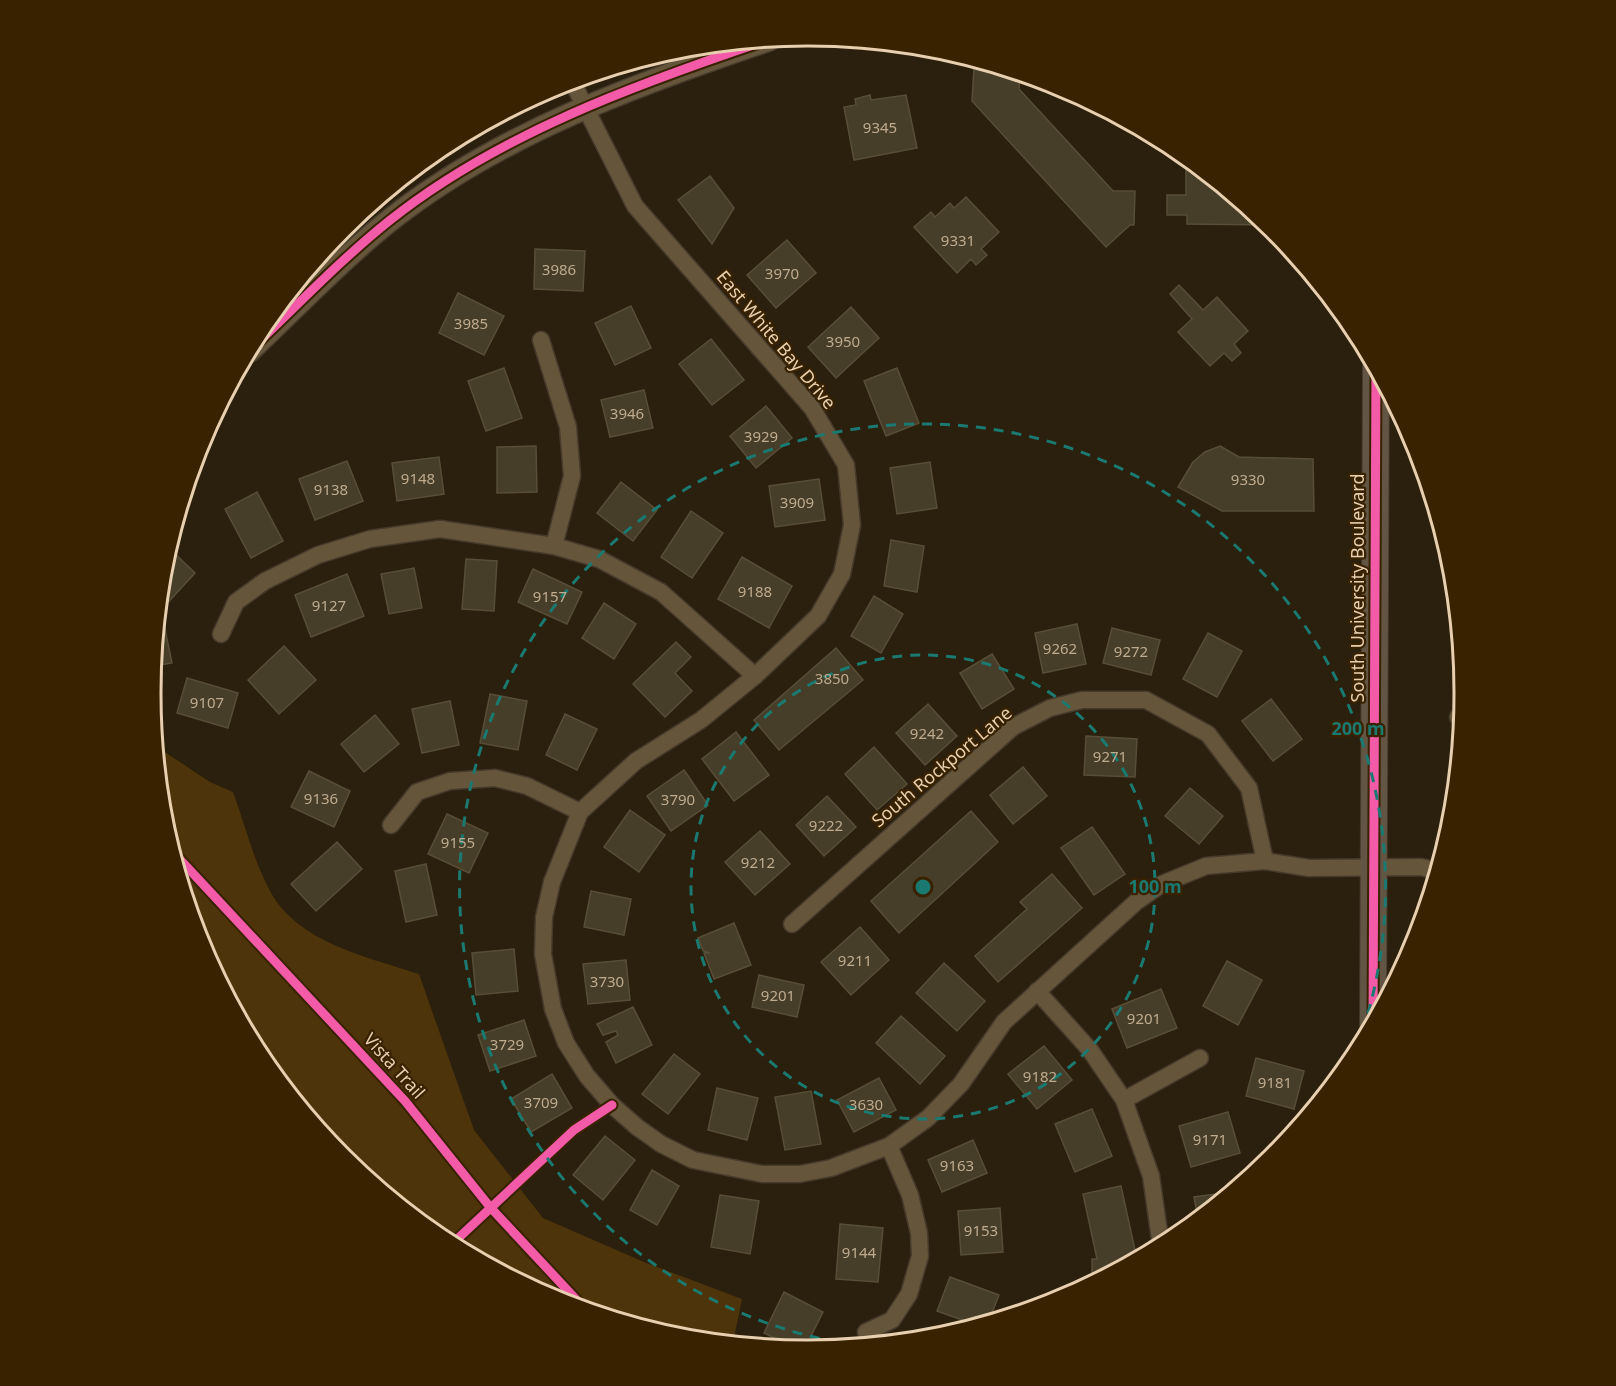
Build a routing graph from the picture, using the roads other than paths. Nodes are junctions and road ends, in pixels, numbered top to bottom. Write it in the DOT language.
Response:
graph roads {
  1 [pos="736,51"];
  2 [pos="576,90"];
  3 [pos="585,108"];
  4 [pos="275,327"];
  5 [pos="541,340"];
  6 [pos="1376,385"];
  7 [pos="554,546"];
  8 [pos="221,634"];
  9 [pos="755,676"];
  10 [pos="580,812"];
  11 [pos="391,825"];
  12 [pos="1265,861"];
  13 [pos="1373,868"];
  14 [pos="1429,869"];
  15 [pos="792,924"];
  16 [pos="1037,991"];
  17 [pos="1373,1007"];
  18 [pos="1200,1059"];
  19 [pos="1124,1100"];
  20 [pos="889,1146"];
  21 [pos="1160,1236"];
  22 [pos="866,1332"];
  1 -- 3 [label="main road"];
  2 -- 3 [label="street, East White Bay Drive"];
  3 -- 4 [label="main road"];
  3 -- 9 [label="street, East White Bay Drive"];
  5 -- 7 [label="street"];
  6 -- 13 [label="main road, South University Boulevard"];
  7 -- 8 [label="street"];
  7 -- 9 [label="street"];
  9 -- 10 [label="street, East White Bay Drive"];
  10 -- 11 [label="street"];
  10 -- 20 [label="street, East White Bay Drive"];
  12 -- 13 [label="street, East White Bay Drive"];
  12 -- 15 [label="street, South Rockport Lane"];
  12 -- 16 [label="street, East White Bay Drive"];
  13 -- 14 [label="street, East White Bay Drive"];
  13 -- 17 [label="main road, South University Boulevard"];
  16 -- 19 [label="street"];
  16 -- 20 [label="street, East White Bay Drive"];
  18 -- 19 [label="street"];
  19 -- 21 [label="street"];
  20 -- 22 [label="street"];
}
